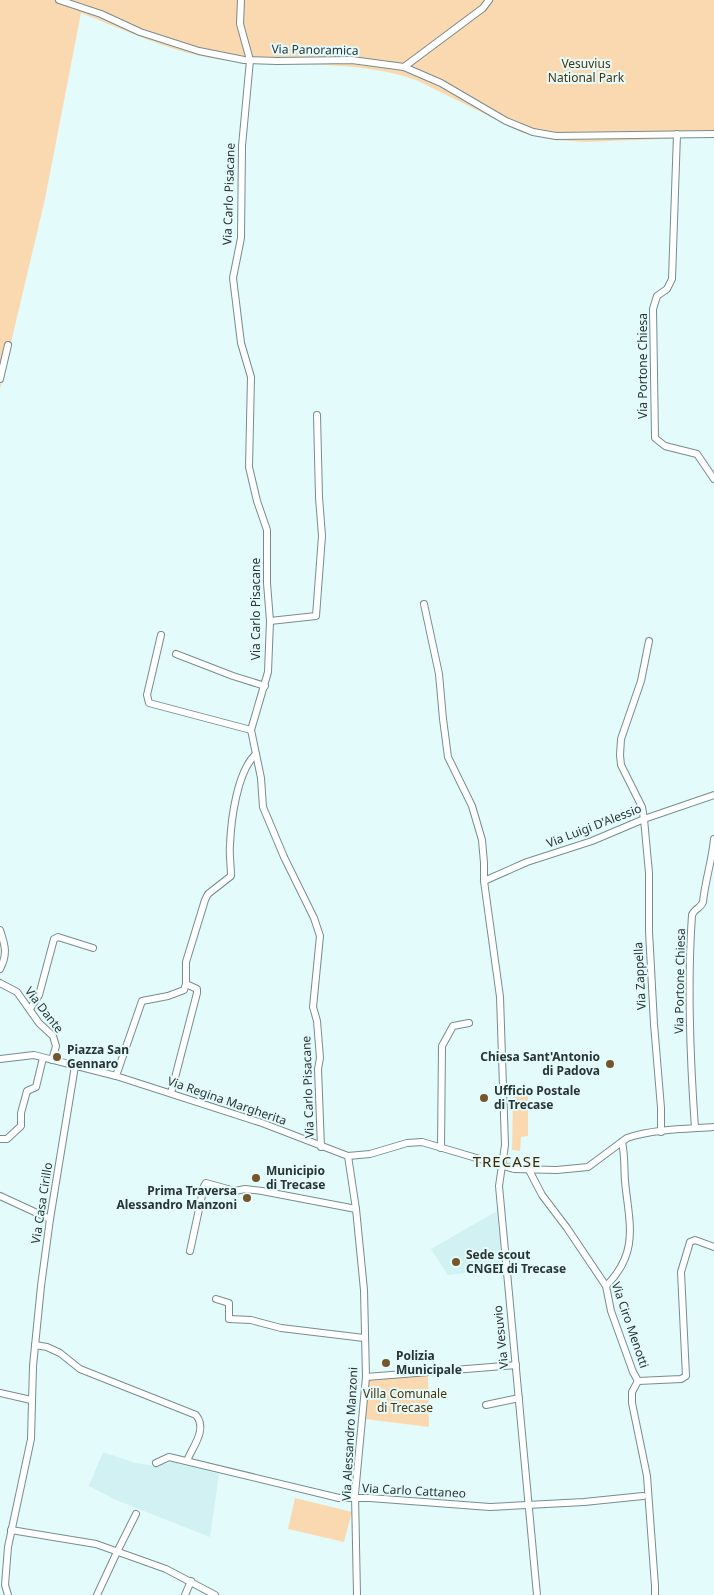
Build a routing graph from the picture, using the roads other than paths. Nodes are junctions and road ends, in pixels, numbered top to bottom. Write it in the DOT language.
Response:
graph roads {
  1 [pos="59,0"];
  2 [pos="241,0"];
  3 [pos="489,0"];
  4 [pos="250,60"];
  5 [pos="404,68"];
  6 [pos="677,134"];
  7 [pos="714,134"];
  8 [pos="8,345"];
  9 [pos="0,379"];
  10 [pos="318,414"];
  11 [pos="714,479"];
  12 [pos="424,604"];
  13 [pos="270,621"];
  14 [pos="161,635"];
  15 [pos="649,641"];
  16 [pos="176,654"];
  17 [pos="265,686"];
  18 [pos="251,730"];
  19 [pos="256,754"];
  20 [pos="714,795"];
  21 [pos="644,818"];
  22 [pos="714,839"];
  23 [pos="484,881"];
  24 [pos="0,930"];
  25 [pos="93,948"];
  26 [pos="0,949"];
  27 [pos="6,954"];
  28 [pos="0,969"];
  29 [pos="0,983"];
  30 [pos="186,984"];
  31 [pos="30,1009"];
  32 [pos="470,1022"];
  33 [pos="0,1058"];
  34 [pos="43,1058"];
  35 [pos="52,1060"];
  36 [pos="75,1066"];
  37 [pos="116,1076"];
  38 [pos="171,1094"];
  39 [pos="714,1127"];
  40 [pos="695,1128"];
  41 [pos="661,1132"];
  42 [pos="0,1140"];
  43 [pos="622,1142"];
  44 [pos="321,1147"];
  45 [pos="441,1148"];
  46 [pos="348,1156"];
  47 [pos="503,1167"];
  48 [pos="529,1170"];
  49 [pos="0,1196"];
  50 [pos="356,1208"];
  51 [pos="50,1219"];
  52 [pos="714,1247"];
  53 [pos="190,1251"];
  54 [pos="606,1286"];
  55 [pos="216,1299"];
  56 [pos="364,1338"];
  57 [pos="35,1345"];
  58 [pos="516,1365"];
  59 [pos="366,1377"];
  60 [pos="638,1381"];
  61 [pos="0,1393"];
  62 [pos="519,1398"];
  63 [pos="31,1400"];
  64 [pos="486,1405"];
  65 [pos="187,1461"];
  66 [pos="156,1463"];
  67 [pos="643,1496"];
  68 [pos="355,1499"];
  69 [pos="528,1505"];
  70 [pos="136,1514"];
  71 [pos="11,1530"];
  72 [pos="116,1552"];
  73 [pos="191,1581"];
  74 [pos="8,1595"];
  75 [pos="97,1595"];
  76 [pos="185,1595"];
  77 [pos="216,1595"];
  78 [pos="357,1595"];
  79 [pos="537,1595"];
  80 [pos="655,1595"];
  1 -- 4 [label="street, Via Panoramica"];
  2 -- 4 [label="street"];
  3 -- 5 [label="street"];
  4 -- 5 [label="street, Via Panoramica"];
  4 -- 13 [label="street, Via Carlo Pisacane"];
  5 -- 6 [label="street, Via Panoramica"];
  6 -- 7 [label="street, Via Panoramica"];
  6 -- 11 [label="street, Via Portone Chiesa"];
  8 -- 9 [label="street"];
  10 -- 13 [label="street"];
  12 -- 23 [label="street, Via Vesuvio"];
  13 -- 17 [label="street, Via Carlo Pisacane"];
  14 -- 18 [label="street"];
  15 -- 21 [label="street, Via Zappella"];
  16 -- 17 [label="street"];
  17 -- 18 [label="street, Via Carlo Pisacane"];
  18 -- 19 [label="street, Via Carlo Pisacane"];
  19 -- 30 [label="street"];
  19 -- 44 [label="street, Via Carlo Pisacane"];
  20 -- 21 [label="street, Via Luigi D'Alessio"];
  21 -- 23 [label="street, Via Luigi D'Alessio"];
  21 -- 41 [label="street, Via Zappella"];
  22 -- 40 [label="street, Via Portone Chiesa"];
  23 -- 47 [label="street, Via Vesuvio"];
  24 -- 27 [label="street"];
  25 -- 31 [label="street"];
  26 -- 27 [label="street"];
  27 -- 28 [label="street"];
  29 -- 31 [label="street, Via Dante"];
  30 -- 37 [label="street"];
  30 -- 38 [label="street"];
  31 -- 35 [label="street, Via Dante"];
  32 -- 45 [label="street"];
  33 -- 34 [label="street, Via Regina Margherita"];
  34 -- 35 [label="street, Via Regina Margherita"];
  34 -- 42 [label="street"];
  35 -- 36 [label="street, Via Regina Margherita"];
  36 -- 37 [label="street, Via Regina Margherita"];
  36 -- 51 [label="street, Via Casa Cirillo"];
  37 -- 38 [label="street, Via Regina Margherita"];
  38 -- 44 [label="street, Via Regina Margherita"];
  39 -- 40 [label="street, Via Regina Margherita"];
  40 -- 41 [label="street, Via Regina Margherita"];
  41 -- 43 [label="street, Via Regina Margherita"];
  43 -- 48 [label="street, Via Regina Margherita"];
  43 -- 54 [label="street"];
  44 -- 46 [label="street, Via Regina Margherita"];
  45 -- 46 [label="street, Via Regina Margherita"];
  45 -- 47 [label="street, Via Regina Margherita"];
  46 -- 50 [label="street, Via Alessandro Manzoni"];
  47 -- 48 [label="street, Via Regina Margherita"];
  47 -- 58 [label="street, Via Vesuvio"];
  48 -- 54 [label="street, Via Ciro Menotti"];
  49 -- 51 [label="street"];
  50 -- 53 [label="street"];
  50 -- 56 [label="street, Via Alessandro Manzoni"];
  51 -- 57 [label="street, Via Casa Cirillo"];
  52 -- 60 [label="street"];
  54 -- 60 [label="street, Via Ciro Menotti"];
  55 -- 56 [label="street"];
  56 -- 59 [label="street, Via Alessandro Manzoni"];
  57 -- 63 [label="street, Via Casa Cirillo"];
  57 -- 65 [label="street"];
  58 -- 59 [label="street"];
  58 -- 62 [label="street, Via Vesuvio"];
  59 -- 68 [label="street, Via Alessandro Manzoni"];
  60 -- 80 [label="street, Via Ciro Menotti"];
  61 -- 63 [label="street"];
  62 -- 64 [label="street"];
  62 -- 69 [label="street, Via Vesuvio"];
  63 -- 71 [label="street, Via Casa Cirillo"];
  65 -- 66 [label="street, Via Carlo Cattaneo"];
  65 -- 68 [label="street, Via Carlo Cattaneo"];
  67 -- 69 [label="street"];
  68 -- 69 [label="street, Via Carlo Cattaneo"];
  68 -- 78 [label="street, Via Alessandro Manzoni"];
  69 -- 79 [label="street, Via Vesuvio"];
  70 -- 72 [label="street"];
  71 -- 72 [label="street"];
  71 -- 74 [label="street, Via Casa Cirillo"];
  72 -- 73 [label="street"];
  72 -- 75 [label="street"];
  73 -- 76 [label="street"];
  73 -- 77 [label="street"];
}
